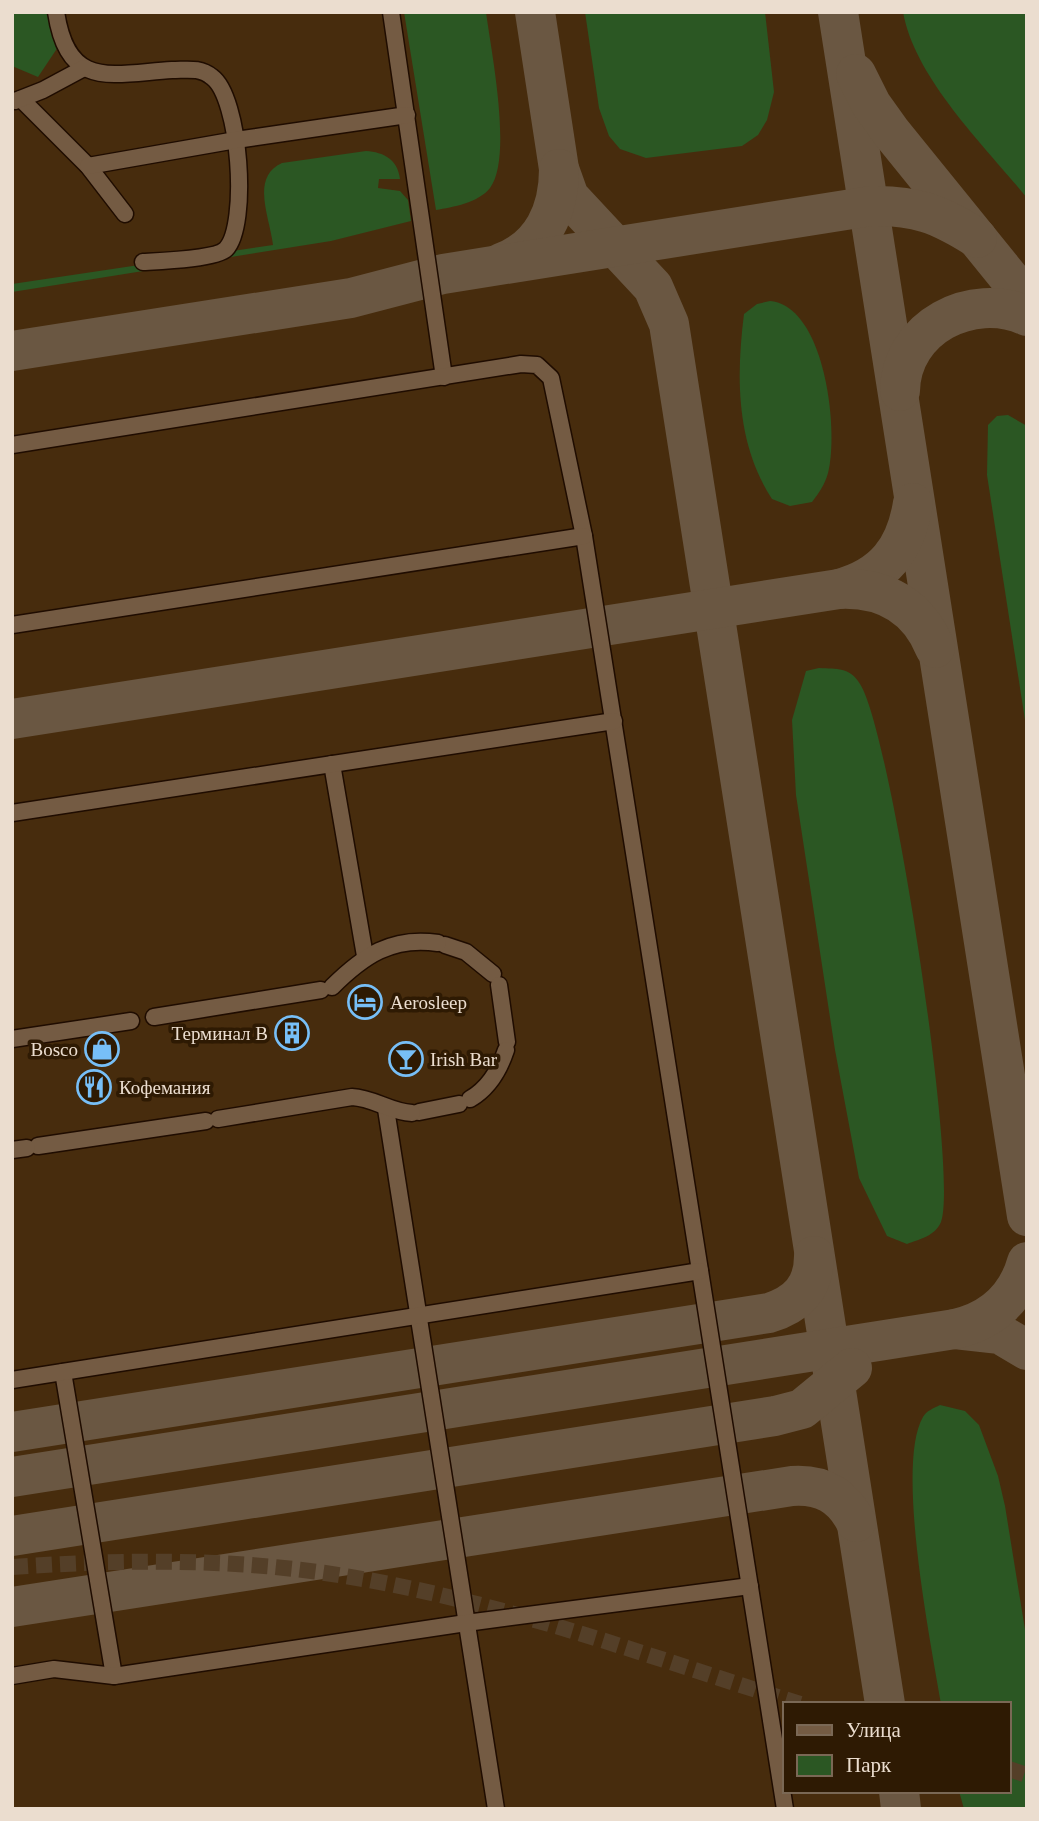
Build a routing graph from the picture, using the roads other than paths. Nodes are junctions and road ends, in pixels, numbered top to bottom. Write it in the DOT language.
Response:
graph roads {
  1 [pos="56,12"];
  2 [pos="391,12"];
  3 [pos="84,68"];
  4 [pos="17,100"];
  5 [pos="407,115"];
  6 [pos="236,139"];
  7 [pos="88,166"];
  8 [pos="125,214"];
  9 [pos="143,262"];
  10 [pos="444,377"];
  11 [pos="12,445"];
  12 [pos="584,536"];
  13 [pos="12,625"];
  14 [pos="614,721"];
  15 [pos="332,764"];
  16 [pos="12,813"];
  17 [pos="365,957"];
  18 [pos="153,1017"];
  19 [pos="131,1021"];
  20 [pos="12,1039"];
  21 [pos="386,1109"];
  22 [pos="25,1148"];
  23 [pos="700,1271"];
  24 [pos="419,1316"];
  25 [pos="63,1372"];
  26 [pos="12,1380"];
  27 [pos="750,1586"];
  28 [pos="466,1623"];
  29 [pos="12,1676"];
  30 [pos="114,1676"];
  31 [pos="496,1809"];
  32 [pos="785,1809"];
  1 -- 3 [label="lane"];
  2 -- 5 [label="lane"];
  3 -- 4 [label="lane"];
  3 -- 6 [label="lane"];
  4 -- 7 [label="lane"];
  5 -- 6 [label="lane"];
  5 -- 10 [label="lane"];
  6 -- 7 [label="lane"];
  6 -- 9 [label="lane"];
  7 -- 8 [label="lane"];
  10 -- 11 [label="lane"];
  10 -- 12 [label="lane"];
  12 -- 13 [label="lane"];
  12 -- 14 [label="lane"];
  14 -- 15 [label="lane"];
  14 -- 23 [label="lane"];
  15 -- 16 [label="lane"];
  15 -- 17 [label="lane"];
  17 -- 18 [label="lane"];
  17 -- 21 [label="lane"];
  19 -- 20 [label="lane"];
  21 -- 22 [label="lane"];
  21 -- 24 [label="lane"];
  23 -- 24 [label="lane"];
  23 -- 27 [label="lane"];
  24 -- 25 [label="lane"];
  24 -- 28 [label="lane"];
  25 -- 26 [label="lane"];
  25 -- 30 [label="lane"];
  27 -- 28 [label="lane"];
  27 -- 32 [label="lane"];
  28 -- 30 [label="lane"];
  28 -- 31 [label="lane"];
  29 -- 30 [label="lane"];
}
